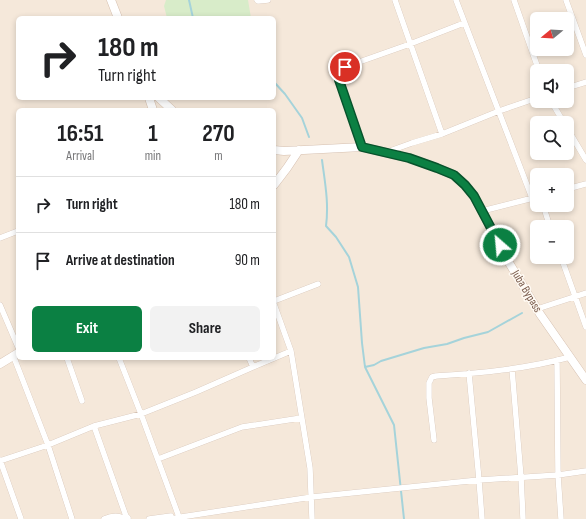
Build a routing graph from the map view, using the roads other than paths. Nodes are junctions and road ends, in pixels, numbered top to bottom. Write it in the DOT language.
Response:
graph roads {
  1 [pos="111,0"];
  2 [pos="257,0"];
  3 [pos="268,0"];
  4 [pos="395,0"];
  5 [pos="456,0"];
  6 [pos="514,0"];
  7 [pos="566,0"];
  8 [pos="117,16"];
  9 [pos="464,23"];
  10 [pos="410,44"];
  11 [pos="586,55"];
  12 [pos="537,64"];
  13 [pos="586,82"];
  14 [pos="574,86"];
  15 [pos="161,100"];
  16 [pos="530,100"];
  17 [pos="170,108"];
  18 [pos="499,111"];
  19 [pos="442,134"];
  20 [pos="574,140"];
  21 [pos="362,147"];
  22 [pos="276,150"];
  23 [pos="299,150"];
  24 [pos="385,153"];
  25 [pos="586,160"];
  26 [pos="276,183"];
  27 [pos="586,184"];
  28 [pos="530,186"];
  29 [pos="574,187"];
  30 [pos="530,199"];
  31 [pos="482,211"];
  32 [pos="16,232"];
  33 [pos="0,238"];
  34 [pos="563,264"];
  35 [pos="318,284"];
  36 [pos="586,293"];
  37 [pos="575,297"];
  38 [pos="276,301"];
  39 [pos="0,305"];
  40 [pos="276,308"];
  41 [pos="537,308"];
  42 [pos="586,327"];
  43 [pos="16,342"];
  44 [pos="291,351"];
  45 [pos="16,354"];
  46 [pos="276,357"];
  47 [pos="570,357"];
  48 [pos="18,360"];
  49 [pos="67,360"];
  50 [pos="120,360"];
  51 [pos="250,360"];
  52 [pos="269,360"];
  53 [pos="557,360"];
  54 [pos="0,364"];
  55 [pos="252,367"];
  56 [pos="512,369"];
  57 [pos="469,374"];
  58 [pos="586,380"];
  59 [pos="82,401"];
  60 [pos="141,414"];
  61 [pos="301,418"];
  62 [pos="94,426"];
  63 [pos="434,440"];
  64 [pos="48,444"];
  65 [pos="158,459"];
  66 [pos="0,461"];
  67 [pos="586,471"];
  68 [pos="558,475"];
  69 [pos="521,477"];
  70 [pos="479,480"];
  71 [pos="312,497"];
  72 [pos="179,517"];
  73 [pos="127,518"];
  74 [pos="21,519"];
  75 [pos="72,519"];
  76 [pos="104,519"];
  77 [pos="149,519"];
  78 [pos="168,519"];
  79 [pos="312,519"];
  80 [pos="482,519"];
  81 [pos="523,519"];
  82 [pos="561,519"];
  1 -- 8 [label="main road"];
  2 -- 3 [label="street"];
  4 -- 10 [label="street"];
  5 -- 9 [label="street"];
  6 -- 12 [label="street"];
  7 -- 11 [label="street"];
  9 -- 10 [label="street"];
  9 -- 18 [label="street"];
  10 -- 19 [label="street"];
  10 -- 21 [label="street"];
  13 -- 14 [label="street"];
  15 -- 17 [label="main road"];
  16 -- 18 [label="street"];
  18 -- 19 [label="street"];
  18 -- 28 [label="street"];
  19 -- 24 [label="street"];
  20 -- 25 [label="street"];
  21 -- 23 [label="main road, Juba Bypass"];
  21 -- 24 [label="main road, Juba Bypass"];
  22 -- 23 [label="main road, Juba Bypass"];
  23 -- 26 [label="main road"];
  24 -- 31 [label="main road, Juba Bypass"];
  27 -- 29 [label="street"];
  30 -- 31 [label="street"];
  31 -- 41 [label="main road, Juba Bypass"];
  32 -- 33 [label="street"];
  34 -- 37 [label="street"];
  35 -- 38 [label="street"];
  36 -- 37 [label="street"];
  37 -- 41 [label="street"];
  37 -- 42 [label="street"];
  39 -- 43 [label="street"];
  40 -- 44 [label="street"];
  41 -- 47 [label="main road, Juba Bypass"];
  44 -- 46 [label="street"];
  44 -- 61 [label="street"];
  45 -- 54 [label="main road"];
  47 -- 53 [label="street"];
  47 -- 58 [label="main road, Juba Bypass"];
  48 -- 64 [label="street"];
  49 -- 59 [label="street"];
  50 -- 60 [label="street"];
  51 -- 55 [label="street"];
  52 -- 55 [label="street"];
  53 -- 56 [label="street"];
  53 -- 68 [label="street"];
  55 -- 60 [label="street"];
  56 -- 57 [label="street"];
  56 -- 69 [label="street"];
  57 -- 63 [label="street"];
  57 -- 70 [label="street"];
  60 -- 62 [label="street"];
  60 -- 65 [label="street"];
  61 -- 65 [label="street"];
  61 -- 71 [label="street"];
  62 -- 64 [label="street"];
  62 -- 73 [label="street"];
  64 -- 66 [label="street"];
  64 -- 75 [label="street"];
  65 -- 72 [label="street"];
  66 -- 74 [label="street"];
  67 -- 68 [label="street"];
  68 -- 69 [label="street"];
  68 -- 82 [label="street"];
  69 -- 70 [label="street"];
  69 -- 81 [label="street"];
  70 -- 71 [label="street"];
  70 -- 80 [label="street"];
  71 -- 72 [label="street"];
  71 -- 77 [label="street"];
  71 -- 79 [label="street"];
  72 -- 78 [label="street"];
  73 -- 76 [label="street"];
}
